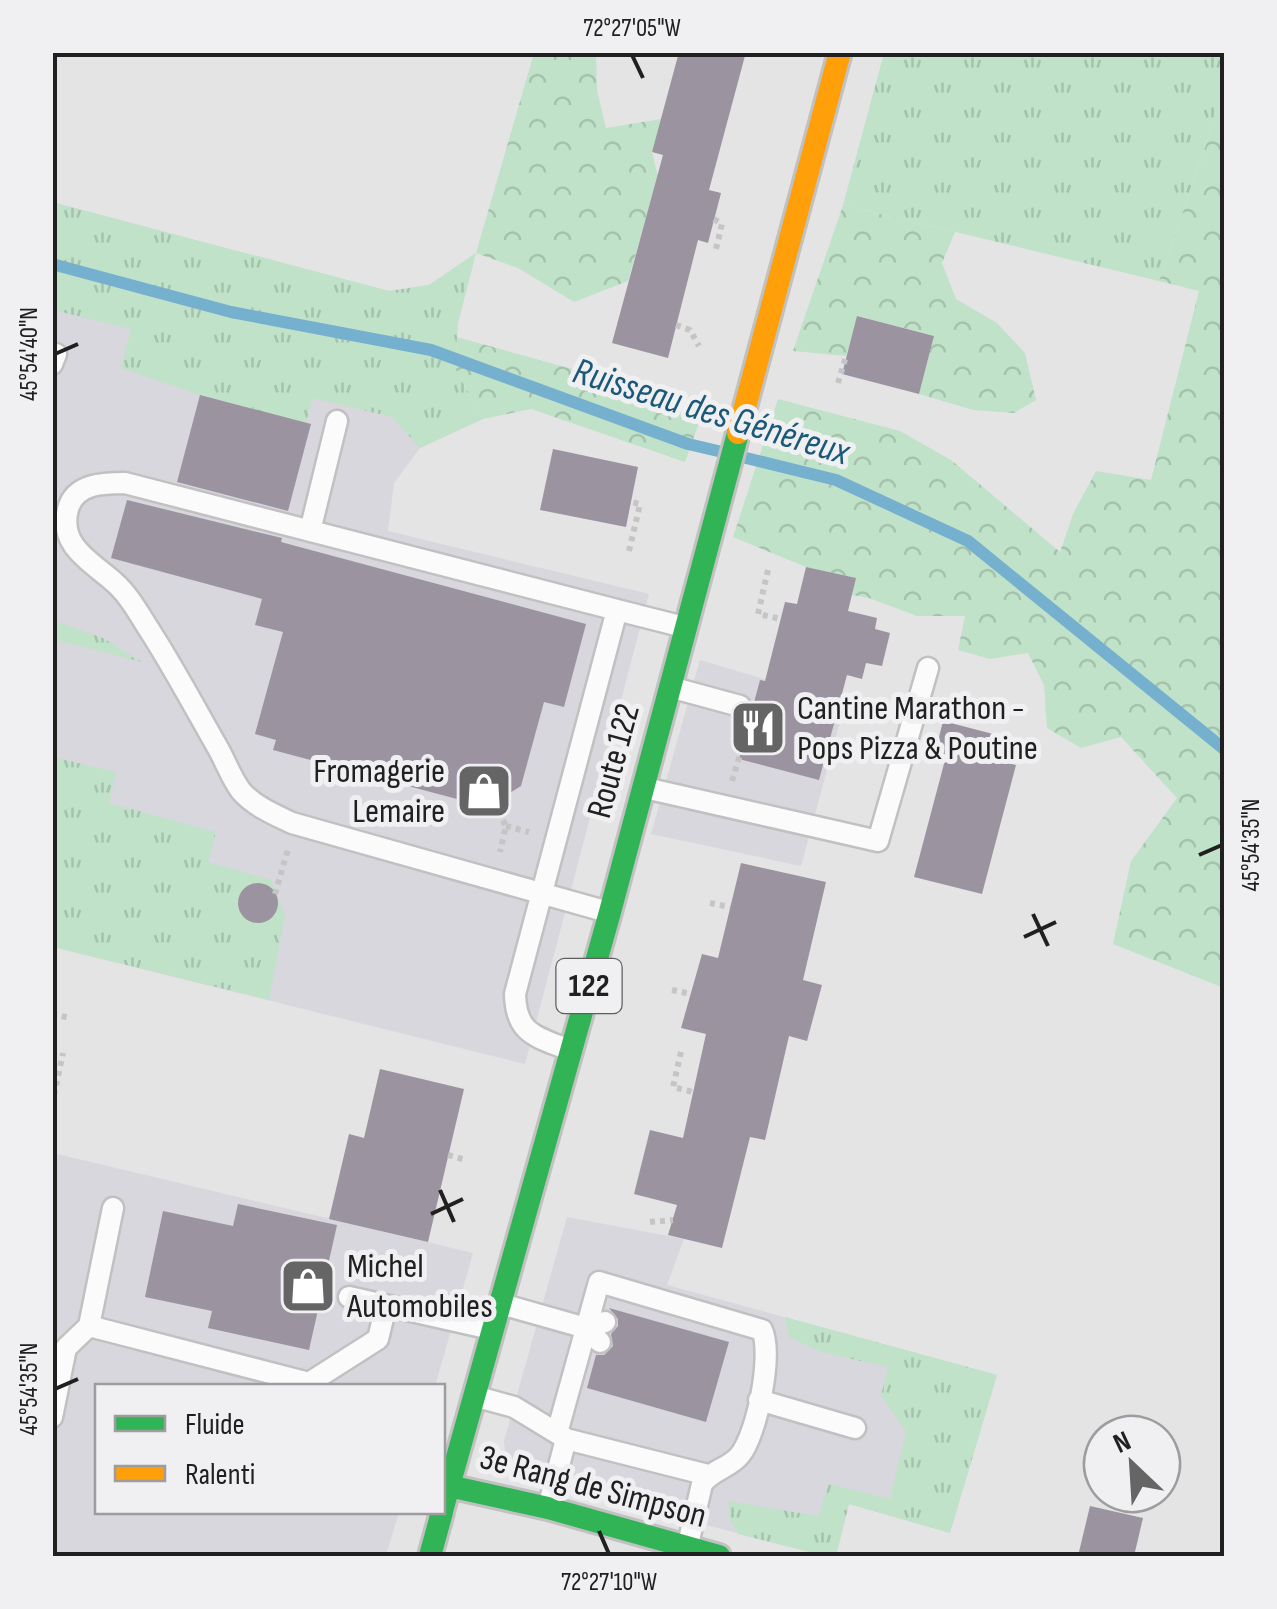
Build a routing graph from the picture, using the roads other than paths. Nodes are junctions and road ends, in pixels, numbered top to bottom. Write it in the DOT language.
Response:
graph roads {
  1 [pos="840,52"];
  2 [pos="338,421"];
  3 [pos="61,500"];
  4 [pos="310,530"];
  5 [pos="617,610"];
  6 [pos="686,628"];
  7 [pos="928,668"];
  8 [pos="670,687"];
  9 [pos="740,706"];
  10 [pos="643,788"];
  11 [pos="543,894"];
  12 [pos="610,912"];
  13 [pos="571,1051"];
  14 [pos="113,1208"];
  15 [pos="350,1298"];
  16 [pos="500,1304"];
  17 [pos="386,1306"];
  18 [pos="89,1326"];
  19 [pos="493,1330"];
  20 [pos="597,1331"];
  21 [pos="474,1396"];
  22 [pos="759,1400"];
  23 [pos="52,1417"];
  24 [pos="856,1428"];
  25 [pos="562,1436"];
  26 [pos="708,1475"];
  27 [pos="449,1486"];
  28 [pos="445,1500"];
  29 [pos="548,1508"];
  30 [pos="441,1514"];
  31 [pos="687,1548"];
  32 [pos="430,1556"];
  33 [pos="719,1556"];
  1 -- 6 [label="main road, Route 122 / 122"];
  2 -- 4 [label="lane"];
  3 -- 4 [label="lane"];
  3 -- 11 [label="lane"];
  4 -- 5 [label="lane"];
  5 -- 6 [label="lane"];
  5 -- 11 [label="lane"];
  6 -- 8 [label="main road, Route 122 / 122"];
  7 -- 10 [label="lane"];
  8 -- 9 [label="lane"];
  8 -- 10 [label="main road, Route 122 / 122"];
  10 -- 12 [label="main road, Route 122 / 122"];
  11 -- 12 [label="lane"];
  11 -- 13 [label="lane"];
  12 -- 13 [label="main road, Route 122 / 122"];
  13 -- 16 [label="main road, Route 122 / 122"];
  14 -- 18 [label="lane"];
  15 -- 17 [label="lane"];
  16 -- 19 [label="main road, Route 122 / 122"];
  16 -- 20 [label="lane"];
  17 -- 18 [label="lane"];
  17 -- 19 [label="lane"];
  18 -- 23 [label="lane"];
  19 -- 21 [label="main road, Route 122 / 122"];
  20 -- 22 [label="lane"];
  20 -- 25 [label="lane"];
  21 -- 25 [label="lane"];
  21 -- 27 [label="main road, Route 122 / 122"];
  22 -- 24 [label="lane"];
  22 -- 26 [label="lane"];
  25 -- 26 [label="lane"];
  25 -- 29 [label="lane"];
  26 -- 31 [label="lane"];
  27 -- 28 [label="main road, 122"];
  27 -- 29 [label="main road, 3e Rang de Simpson"];
  29 -- 31 [label="main road, 3e Rang de Simpson"];
  30 -- 32 [label="main road, 122"];
  31 -- 33 [label="main road, 3e Rang de Simpson"];
}
